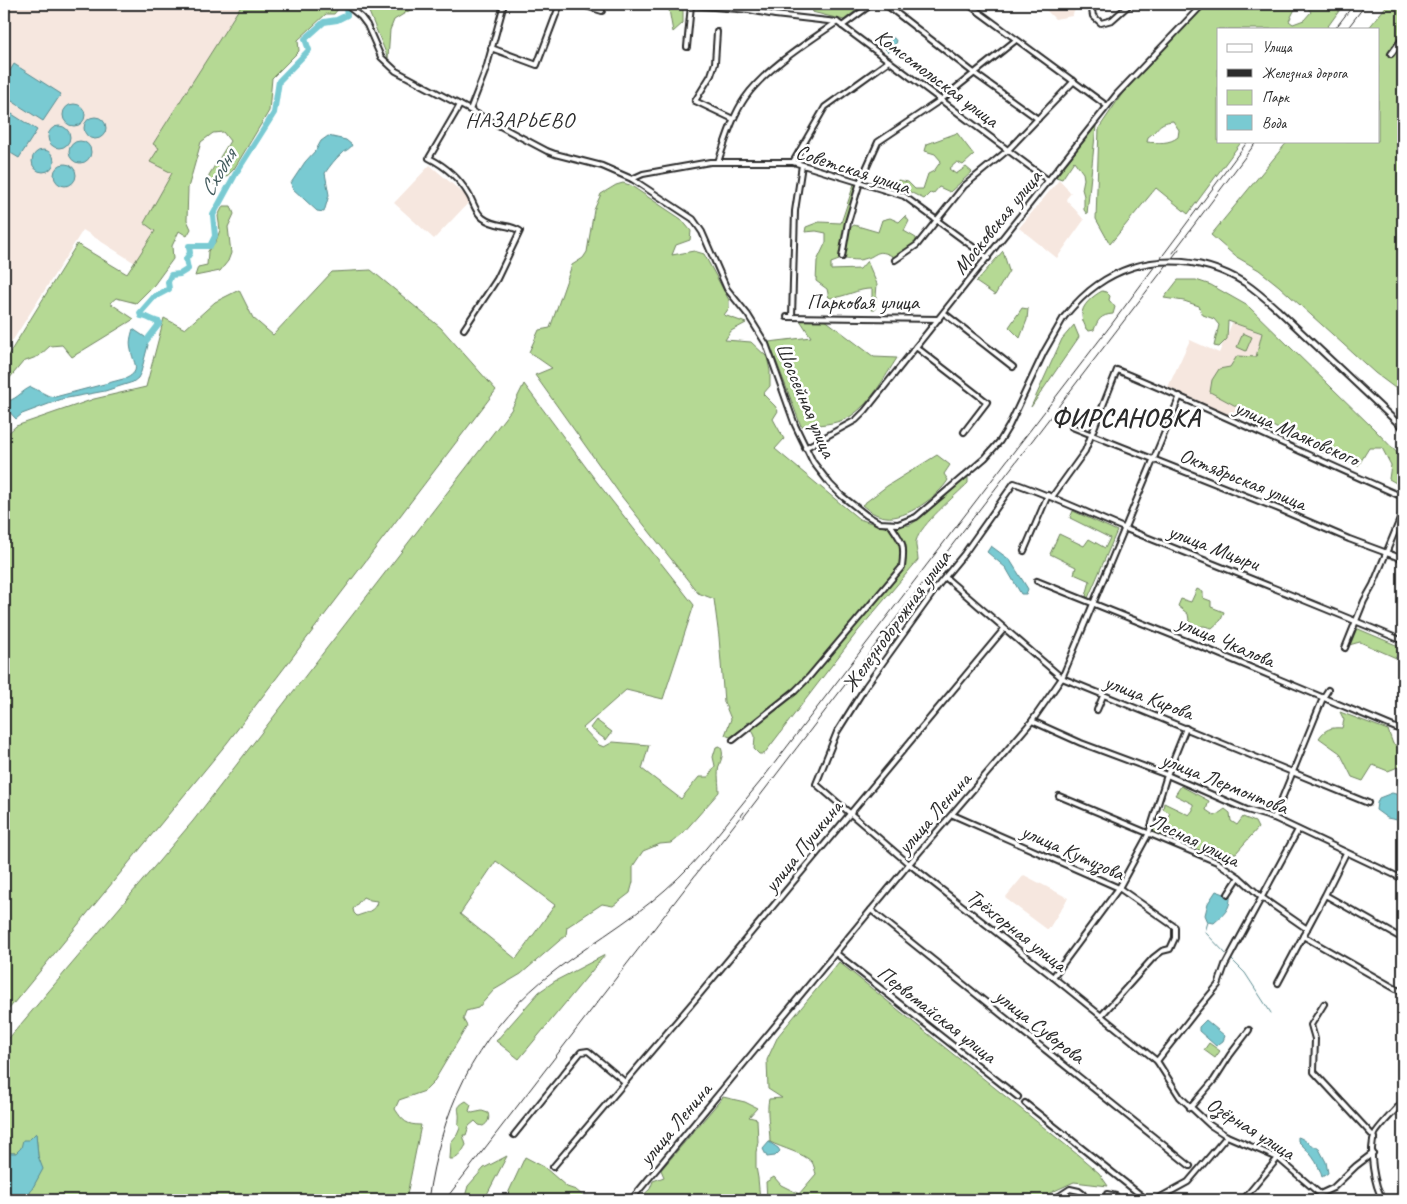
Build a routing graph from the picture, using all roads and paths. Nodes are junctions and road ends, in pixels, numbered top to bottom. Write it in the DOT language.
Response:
graph roads {
  1 [pos="345,4"];
  2 [pos="504,4"];
  3 [pos="560,4"];
  4 [pos="579,4"];
  5 [pos="872,4"];
  6 [pos="885,4"];
  7 [pos="968,4"];
  8 [pos="1091,4"];
  9 [pos="1130,4"];
  10 [pos="1203,4"];
  11 [pos="602,11"];
  12 [pos="837,22"];
  13 [pos="842,26"];
  14 [pos="718,32"];
  15 [pos="1403,38"];
  16 [pos="1016,40"];
  17 [pos="687,47"];
  18 [pos="491,48"];
  19 [pos="1391,54"];
  20 [pos="889,60"];
  21 [pos="974,73"];
  22 [pos="1074,81"];
  23 [pos="942,99"];
  24 [pos="460,105"];
  25 [pos="1107,106"];
  26 [pos="470,110"];
  27 [pos="1038,118"];
  28 [pos="734,119"];
  29 [pos="1008,150"];
  30 [pos="718,162"];
  31 [pos="793,162"];
  32 [pos="802,164"];
  33 [pos="632,179"];
  34 [pos="1049,181"];
  35 [pos="860,182"];
  36 [pos="938,220"];
  37 [pos="842,257"];
  38 [pos="988,258"];
  39 [pos="895,260"];
  40 [pos="944,313"];
  41 [pos="939,319"];
  42 [pos="464,329"];
  43 [pos="916,347"];
  44 [pos="1013,367"];
  45 [pos="1180,396"];
  46 [pos="1072,427"];
  47 [pos="1403,428"];
  48 [pos="964,432"];
  49 [pos="1092,435"];
  50 [pos="805,448"];
  51 [pos="1154,459"];
  52 [pos="1014,484"];
  53 [pos="1050,496"];
  54 [pos="1403,497"];
  55 [pos="1403,512"];
  56 [pos="890,524"];
  57 [pos="1124,528"];
  58 [pos="1024,551"];
  59 [pos="1386,552"];
  60 [pos="1403,558"];
  61 [pos="945,577"];
  62 [pos="1037,581"];
  63 [pos="1093,603"];
  64 [pos="1356,621"];
  65 [pos="1004,628"];
  66 [pos="1403,640"];
  67 [pos="1345,648"];
  68 [pos="1062,678"];
  69 [pos="1328,690"];
  70 [pos="1103,696"];
  71 [pos="1323,698"];
  72 [pos="1097,710"];
  73 [pos="1032,721"];
  74 [pos="1186,728"];
  75 [pos="1403,731"];
  76 [pos="733,740"];
  77 [pos="1294,772"];
  78 [pos="1167,775"];
  79 [pos="816,784"];
  80 [pos="1059,796"];
  81 [pos="1368,803"];
  82 [pos="849,814"];
  83 [pos="953,815"];
  84 [pos="1274,818"];
  85 [pos="1298,830"];
  86 [pos="1149,833"];
  87 [pos="1346,853"];
  88 [pos="909,864"];
  89 [pos="1239,877"];
  90 [pos="1403,880"];
  91 [pos="1119,888"];
  92 [pos="1228,894"];
  93 [pos="1261,896"];
  94 [pos="1327,896"];
  95 [pos="871,910"];
  96 [pos="1307,929"];
  97 [pos="1303,936"];
  98 [pos="1403,939"];
  99 [pos="836,954"];
  100 [pos="1053,977"];
  101 [pos="1278,983"];
  102 [pos="1403,993"];
  103 [pos="1324,1004"];
  104 [pos="1101,1016"];
  105 [pos="1249,1030"];
  106 [pos="1157,1061"];
  107 [pos="625,1082"];
  108 [pos="1018,1097"];
  109 [pos="1403,1101"];
  110 [pos="1025,1103"];
  111 [pos="1190,1108"];
  112 [pos="514,1135"];
  113 [pos="1227,1136"];
  114 [pos="1375,1138"];
  115 [pos="1373,1153"];
  116 [pos="1278,1158"];
  117 [pos="1190,1166"];
  118 [pos="553,1167"];
  119 [pos="1106,1194"];
  120 [pos="1320,1194"];
  121 [pos="1403,1195"];
  122 [pos="631,1200"];
  123 [pos="1053,1200"];
  124 [pos="1081,1200"];
  125 [pos="1119,1200"];
  126 [pos="1147,1200"];
  127 [pos="1155,1200"];
  128 [pos="1243,1200"];
  129 [pos="1315,1200"];
  130 [pos="1383,1200"];
  131 [pos="1403,1200"];
  1 -- 24 [label="street, Шоссейная улица"];
  2 -- 18 [label="street"];
  3 -- 18 [label="street"];
  4 -- 11 [label="street"];
  5 -- 13 [label="street"];
  6 -- 21 [label="street"];
  7 -- 16 [label="street"];
  8 -- 9 [label="street"];
  10 -- 25 [label="street, Московская улица"];
  12 -- 13 [label="street, Комсомольская улица"];
  12 -- 17 [label="street"];
  12 -- 28 [label="street"];
  13 -- 20 [label="street, Комсомольская улица"];
  14 -- 28 [label="street"];
  15 -- 19 [label="street"];
  16 -- 21 [label="street"];
  16 -- 22 [label="street"];
  18 -- 26 [label="street"];
  20 -- 23 [label="street, Комсомольская улица"];
  20 -- 31 [label="street"];
  21 -- 23 [label="street"];
  21 -- 27 [label="street"];
  22 -- 25 [label="street"];
  22 -- 27 [label="street"];
  23 -- 29 [label="street, Комсомольская улица"];
  23 -- 35 [label="street"];
  24 -- 26 [label="street, Шоссейная улица"];
  24 -- 42 [label="street"];
  25 -- 34 [label="street, Московская улица"];
  26 -- 33 [label="street, Шоссейная улица"];
  27 -- 29 [label="street"];
  28 -- 30 [label="street"];
  29 -- 34 [label="street, Комсомольская улица"];
  29 -- 36 [label="street"];
  30 -- 31 [label="street, Советская улица"];
  30 -- 33 [label="street, Советская улица"];
  31 -- 32 [label="street, Советская улица"];
  32 -- 35 [label="street, Советская улица"];
  32 -- 41 [label="street, Парковая улица"];
  33 -- 50 [label="street, Шоссейная улица"];
  34 -- 38 [label="street, Московская улица"];
  35 -- 36 [label="street, Советская улица"];
  35 -- 37 [label="street"];
  36 -- 38 [label="street, Советская улица"];
  36 -- 39 [label="street"];
  38 -- 40 [label="street, Московская улица"];
  40 -- 41 [label="street, Московская улица"];
  40 -- 44 [label="street"];
  41 -- 43 [label="street, Московская улица"];
  43 -- 48 [label="street"];
  43 -- 50 [label="street, Московская улица"];
  45 -- 49 [label="street, улица Маяковского"];
  45 -- 51 [label="street, улица Ленина"];
  45 -- 54 [label="street, улица Маяковского"];
  46 -- 49 [label="street, Октябрьская улица"];
  47 -- 56 [label="street, bridge"];
  49 -- 51 [label="street, Октябрьская улица"];
  49 -- 53 [label="street, улица Маяковского"];
  50 -- 56 [label="street, Шоссейная улица"];
  51 -- 57 [label="street, улица Ленина"];
  51 -- 59 [label="street, Октябрьская улица"];
  52 -- 53 [label="street, улица Мцыри"];
  52 -- 61 [label="street, Железнодорожная улица"];
  53 -- 57 [label="street, улица Мцыри"];
  53 -- 58 [label="street, улица Маяковского"];
  55 -- 59 [label="street"];
  56 -- 76 [label="street"];
  57 -- 63 [label="street, улица Ленина"];
  57 -- 64 [label="street, улица Мцыри"];
  59 -- 60 [label="street, Октябрьская улица"];
  59 -- 64 [label="street"];
  61 -- 65 [label="street, улица Кирова"];
  61 -- 79 [label="street, Железнодорожная улица"];
  62 -- 63 [label="street, улица Чкалова"];
  63 -- 68 [label="street, улица Ленина"];
  63 -- 71 [label="street, улица Чкалова"];
  64 -- 66 [label="street, улица Мцыри"];
  64 -- 67 [label="street"];
  65 -- 68 [label="street, улица Кирова"];
  65 -- 82 [label="street, улица Пушкина"];
  68 -- 70 [label="street, улица Кирова"];
  68 -- 73 [label="street, улица Ленина"];
  69 -- 71 [label="street"];
  70 -- 72 [label="street"];
  70 -- 74 [label="street, улица Кирова"];
  71 -- 75 [label="street, улица Чкалова"];
  71 -- 77 [label="street"];
  73 -- 78 [label="street, улица Лермонтова"];
  73 -- 83 [label="street, улица Ленина"];
  74 -- 77 [label="street, улица Кирова"];
  74 -- 78 [label="street"];
  77 -- 81 [label="street, улица Кирова"];
  77 -- 84 [label="street"];
  78 -- 84 [label="street, улица Лермонтова"];
  78 -- 86 [label="street"];
  79 -- 82 [label="street, Трёхгорная улица"];
  80 -- 86 [label="street, Лесная улица"];
  82 -- 88 [label="street, Трёхгорная улица"];
  82 -- 107 [label="street, улица Пушкина"];
  83 -- 88 [label="street, улица Ленина"];
  83 -- 91 [label="street, улица Кутузова"];
  84 -- 85 [label="street, улица Лермонтова"];
  85 -- 87 [label="street, улица Лермонтова"];
  85 -- 93 [label="street"];
  86 -- 89 [label="street, Лесная улица"];
  86 -- 91 [label="street"];
  87 -- 90 [label="street, улица Лермонтова"];
  87 -- 96 [label="street"];
  88 -- 95 [label="street, улица Ленина"];
  88 -- 100 [label="street, Трёхгорная улица"];
  89 -- 92 [label="street"];
  89 -- 93 [label="street, Лесная улица"];
  91 -- 100 [label="street"];
  91 -- 104 [label="street, улица Кутузова"];
  93 -- 96 [label="street, Лесная улица"];
  93 -- 106 [label="street"];
  94 -- 98 [label="street"];
  95 -- 99 [label="street, улица Ленина"];
  95 -- 117 [label="street, улица Суворова"];
  96 -- 97 [label="street"];
  97 -- 101 [label="street"];
  97 -- 102 [label="street"];
  99 -- 108 [label="street, Первомайская улица"];
  99 -- 122 [label="street, улица Ленина"];
  100 -- 104 [label="street, Трёхгорная улица"];
  103 -- 114 [label="street"];
  104 -- 106 [label="street, Трёхгорная улица"];
  105 -- 111 [label="street"];
  106 -- 111 [label="street, Трёхгорная улица"];
  107 -- 112 [label="street"];
  107 -- 118 [label="street, улица Пушкина"];
  109 -- 114 [label="street"];
  110 -- 126 [label="street"];
  111 -- 113 [label="street, Озёрная улица"];
  113 -- 116 [label="street, Озёрная улица"];
  113 -- 127 [label="street"];
  114 -- 115 [label="street"];
  115 -- 120 [label="street"];
  115 -- 130 [label="street"];
  116 -- 120 [label="street, Озёрная улица"];
  116 -- 128 [label="street"];
  119 -- 125 [label="street"];
  120 -- 129 [label="street"];
  121 -- 131 [label="street"];
  123 -- 124 [label="street"];
}
